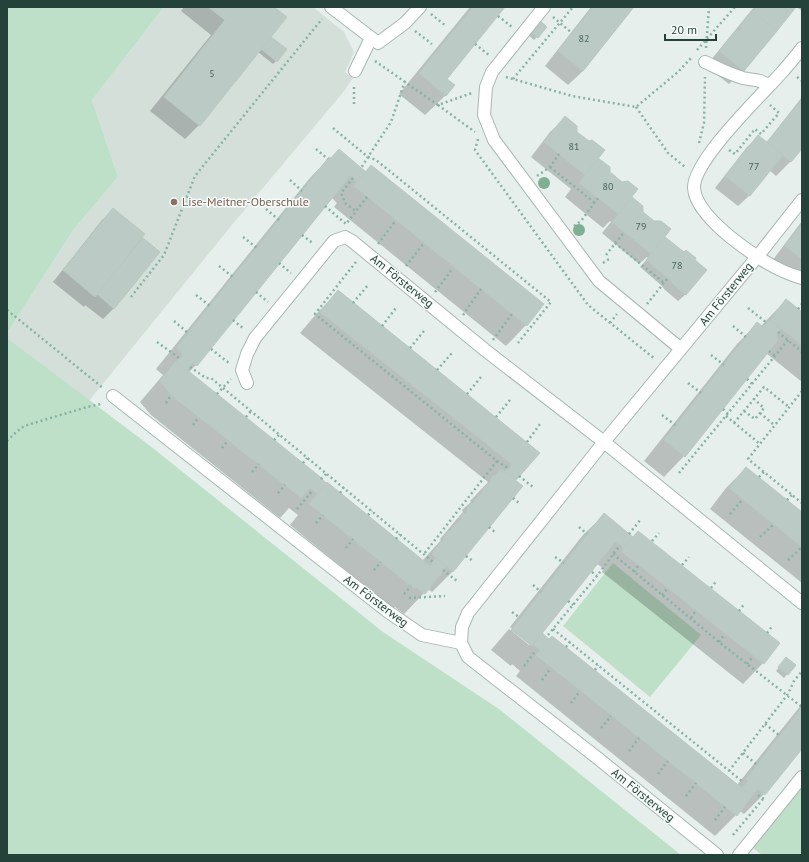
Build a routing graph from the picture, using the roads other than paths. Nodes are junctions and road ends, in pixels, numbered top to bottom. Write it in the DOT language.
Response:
graph roads {
  1 [pos="331,7"];
  2 [pos="543,8"];
  3 [pos="424,9"];
  4 [pos="374,41"];
  5 [pos="802,48"];
  6 [pos="705,62"];
  7 [pos="355,71"];
  8 [pos="769,86"];
  9 [pos="802,200"];
  10 [pos="757,257"];
  11 [pos="802,278"];
  12 [pos="681,350"];
  13 [pos="248,383"];
  14 [pos="113,396"];
  15 [pos="604,442"];
  16 [pos="802,603"];
  17 [pos="461,643"];
  18 [pos="802,777"];
  19 [pos="717,855"];
  20 [pos="739,855"];
  1 -- 4 [label="street"];
  2 -- 12 [label="street"];
  3 -- 4 [label="street"];
  4 -- 7 [label="street"];
  5 -- 8 [label="street"];
  6 -- 8 [label="street"];
  8 -- 10 [label="street"];
  9 -- 10 [label="street, Am Försterweg"];
  10 -- 11 [label="street, Am Försterweg"];
  10 -- 12 [label="street, Am Försterweg"];
  12 -- 15 [label="street, Am Försterweg"];
  13 -- 15 [label="street, Am Försterweg"];
  14 -- 17 [label="street, Am Försterweg"];
  15 -- 16 [label="street, Am Försterweg"];
  15 -- 17 [label="street, Am Försterweg"];
  17 -- 19 [label="street, Am Försterweg"];
  18 -- 20 [label="street"];
}
